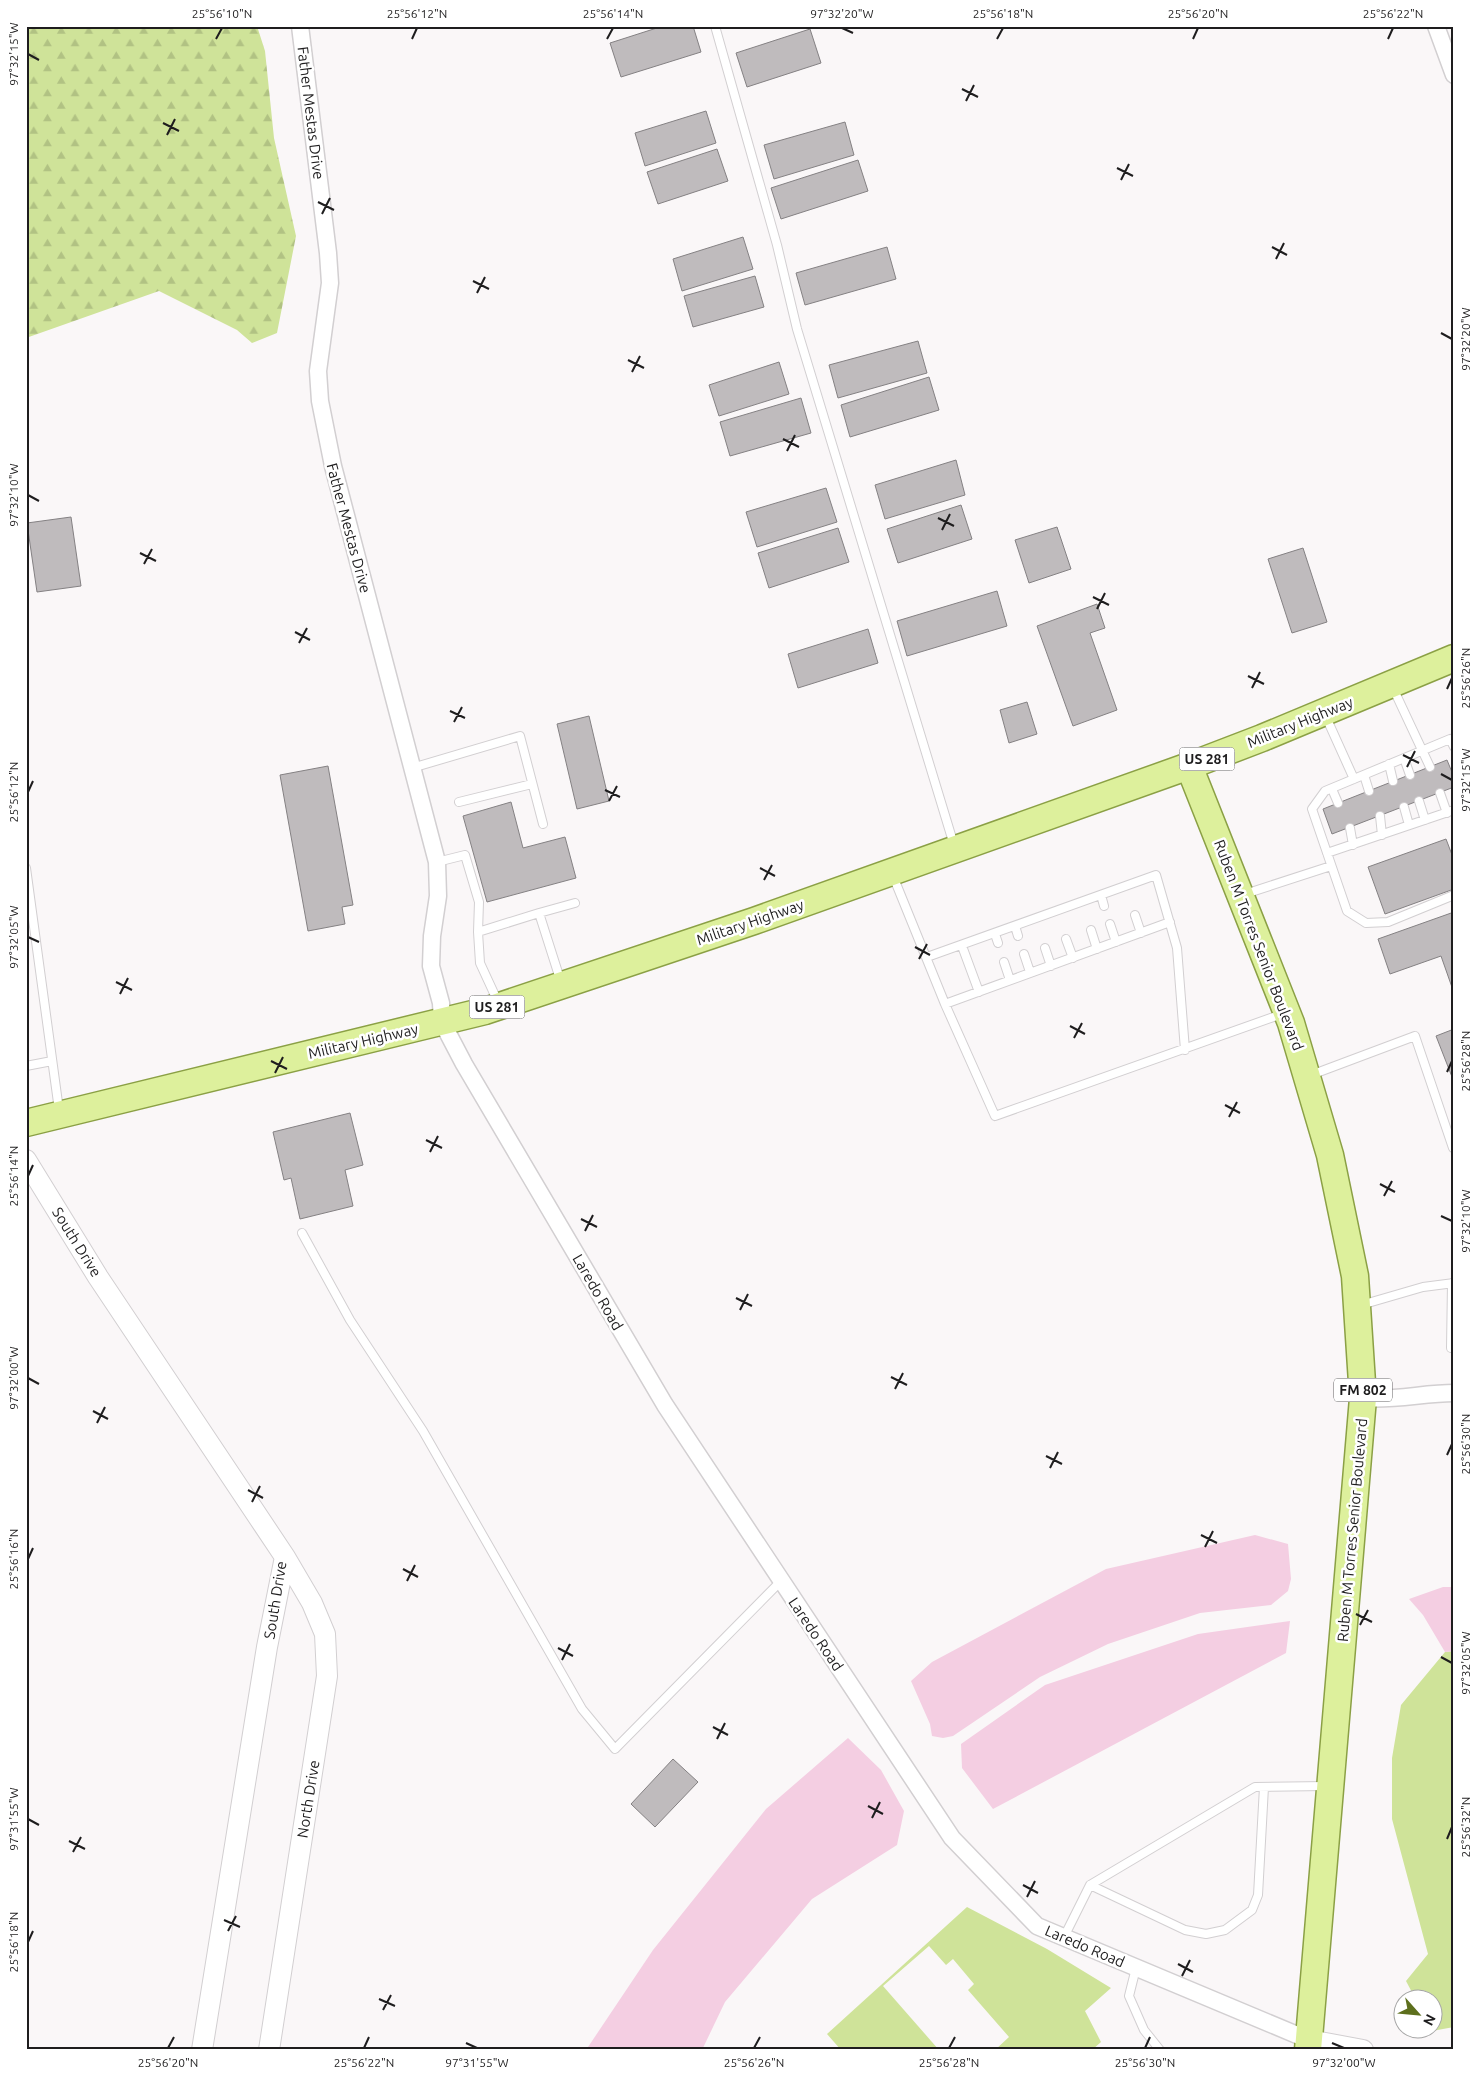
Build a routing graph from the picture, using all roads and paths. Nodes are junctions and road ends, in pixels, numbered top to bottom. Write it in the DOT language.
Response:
graph roads {
  1 [pos="300,26"];
  2 [pos="716,26"];
  3 [pos="1436,26"];
  4 [pos="1454,76"];
  5 [pos="1454,658"];
  6 [pos="1391,684"];
  7 [pos="1324,712"];
  8 [pos="1454,747"];
  9 [pos="1423,750"];
  10 [pos="1404,758"];
  11 [pos="1389,764"];
  12 [pos="1189,766"];
  13 [pos="1430,767"];
  14 [pos="412,768"];
  15 [pos="1364,775"];
  16 [pos="1410,775"];
  17 [pos="1354,779"];
  18 [pos="1393,781"];
  19 [pos="532,784"];
  20 [pos="1332,789"];
  21 [pos="1368,791"];
  22 [pos="1440,793"];
  23 [pos="1419,801"];
  24 [pos="459,802"];
  25 [pos="1338,803"];
  26 [pos="1404,806"];
  27 [pos="1450,811"];
  28 [pos="1380,816"];
  29 [pos="1425,820"];
  30 [pos="543,824"];
  31 [pos="1409,826"];
  32 [pos="1350,828"];
  33 [pos="1382,835"];
  34 [pos="1353,845"];
  35 [pos="956,849"];
  36 [pos="1327,853"];
  37 [pos="437,862"];
  38 [pos="1331,866"];
  39 [pos="26,868"];
  40 [pos="892,872"];
  41 [pos="1125,886"];
  42 [pos="1101,895"];
  43 [pos="1454,895"];
  44 [pos="1128,896"];
  45 [pos="1241,896"];
  46 [pos="1082,902"];
  47 [pos="575,903"];
  48 [pos="1104,906"];
  49 [pos="29,910"];
  50 [pos="1057,911"];
  51 [pos="1085,911"];
  52 [pos="539,913"];
  53 [pos="1135,915"];
  54 [pos="1035,919"];
  55 [pos="1060,920"];
  56 [pos="1170,922"];
  57 [pos="1110,924"];
  58 [pos="1015,926"];
  59 [pos="1038,927"];
  60 [pos="1091,930"];
  61 [pos="478,932"];
  62 [pos="1141,932"];
  63 [pos="995,934"];
  64 [pos="1018,936"];
  65 [pos="1066,939"];
  66 [pos="1116,942"];
  67 [pos="998,943"];
  68 [pos="962,946"];
  69 [pos="1045,948"];
  70 [pos="1097,949"];
  71 [pos="1024,954"];
  72 [pos="927,957"];
  73 [pos="1073,958"];
  74 [pos="1004,962"];
  75 [pos="1051,966"];
  76 [pos="1030,972"];
  77 [pos="1010,980"];
  78 [pos="563,986"];
  79 [pos="979,992"];
  80 [pos="945,1004"];
  81 [pos="500,1006"];
  82 [pos="1287,1013"];
  83 [pos="442,1022"];
  84 [pos="1185,1050"];
  85 [pos="52,1061"];
  86 [pos="26,1066"];
  87 [pos="1307,1076"];
  88 [pos="59,1115"];
  89 [pos="26,1123"];
  90 [pos="1453,1148"];
  91 [pos="26,1160"];
  92 [pos="302,1233"];
  93 [pos="1453,1283"];
  94 [pos="1357,1306"];
  95 [pos="1451,1348"];
  96 [pos="1454,1393"];
  97 [pos="1363,1398"];
  98 [pos="285,1557"];
  99 [pos="781,1581"];
  100 [pos="1331,1786"];
  101 [pos="1264,1787"];
  102 [pos="1090,1886"];
  103 [pos="1064,1937"];
  104 [pos="1136,1968"];
  105 [pos="1309,2045"];
  106 [pos="202,2050"];
  107 [pos="269,2050"];
  108 [pos="1160,2050"];
  109 [pos="1363,2050"];
  1 -- 14 [label="street, Father Mestas Drive"];
  2 -- 35 [label="lane"];
  3 -- 4 [label="street"];
  5 -- 6 [label="main road, Military Highway / US 281"];
  6 -- 7 [label="main road, Military Highway / US 281"];
  6 -- 9 [label="lane"];
  7 -- 12 [label="main road, Military Highway / US 281"];
  7 -- 17 [label="lane"];
  8 -- 9 [label="lane"];
  9 -- 10 [label="lane"];
  9 -- 13 [label="lane"];
  10 -- 11 [label="lane"];
  10 -- 16 [label="lane"];
  11 -- 15 [label="lane"];
  11 -- 18 [label="lane"];
  12 -- 35 [label="main road, Military Highway / US 281"];
  12 -- 45 [label="main road, Ruben M Torres Senior Boulevard / FM 802"];
  14 -- 19 [label="lane"];
  14 -- 37 [label="street, Father Mestas Drive"];
  15 -- 17 [label="lane"];
  15 -- 21 [label="lane"];
  17 -- 20 [label="lane"];
  19 -- 24 [label="lane"];
  19 -- 30 [label="lane"];
  20 -- 25 [label="lane"];
  20 -- 36 [label="lane"];
  22 -- 27 [label="lane"];
  23 -- 29 [label="lane"];
  26 -- 31 [label="lane"];
  27 -- 29 [label="lane"];
  28 -- 33 [label="lane"];
  29 -- 31 [label="lane"];
  31 -- 33 [label="lane"];
  32 -- 34 [label="lane"];
  33 -- 34 [label="lane"];
  34 -- 36 [label="lane"];
  35 -- 40 [label="main road, Military Highway / US 281"];
  36 -- 38 [label="lane"];
  37 -- 61 [label="lane"];
  37 -- 83 [label="street, Father Mestas Drive"];
  38 -- 43 [label="lane"];
  38 -- 45 [label="lane"];
  39 -- 49 [label="lane"];
  40 -- 72 [label="lane"];
  40 -- 78 [label="main road, Military Highway / US 281"];
  41 -- 42 [label="lane"];
  41 -- 44 [label="lane"];
  41 -- 56 [label="lane"];
  42 -- 46 [label="lane"];
  42 -- 48 [label="lane"];
  45 -- 82 [label="main road, Ruben M Torres Senior Boulevard / FM 802"];
  46 -- 50 [label="lane"];
  46 -- 51 [label="lane"];
  47 -- 52 [label="lane"];
  49 -- 85 [label="lane"];
  50 -- 54 [label="lane"];
  50 -- 55 [label="lane"];
  52 -- 61 [label="lane"];
  52 -- 78 [label="lane"];
  53 -- 62 [label="lane"];
  54 -- 58 [label="lane"];
  54 -- 59 [label="lane"];
  56 -- 62 [label="lane"];
  56 -- 84 [label="lane"];
  57 -- 66 [label="lane"];
  58 -- 63 [label="lane"];
  58 -- 64 [label="lane"];
  60 -- 70 [label="lane"];
  61 -- 81 [label="lane"];
  62 -- 66 [label="lane"];
  63 -- 67 [label="lane"];
  63 -- 68 [label="lane"];
  65 -- 73 [label="lane"];
  66 -- 70 [label="lane"];
  68 -- 72 [label="lane"];
  68 -- 79 [label="lane"];
  69 -- 75 [label="lane"];
  70 -- 73 [label="lane"];
  71 -- 76 [label="lane"];
  72 -- 80 [label="lane"];
  73 -- 75 [label="lane"];
  74 -- 77 [label="lane"];
  75 -- 76 [label="lane"];
  76 -- 77 [label="lane"];
  77 -- 79 [label="lane"];
  78 -- 81 [label="main road, Military Highway / US 281"];
  79 -- 80 [label="lane"];
  80 -- 84 [label="lane"];
  81 -- 83 [label="main road, Military Highway / US 281"];
  82 -- 84 [label="lane"];
  82 -- 87 [label="main road, Ruben M Torres Senior Boulevard / FM 802"];
  83 -- 88 [label="main road, Military Highway / US 281"];
  83 -- 99 [label="street, Laredo Road"];
  85 -- 86 [label="lane"];
  85 -- 88 [label="lane"];
  87 -- 90 [label="lane"];
  87 -- 94 [label="main road, Ruben M Torres Senior Boulevard / FM 802"];
  88 -- 89 [label="main road, Military Highway / US 281"];
  91 -- 98 [label="street, South Drive"];
  92 -- 99 [label="lane"];
  93 -- 94 [label="lane"];
  93 -- 95 [label="lane"];
  94 -- 97 [label="main road, Ruben M Torres Senior Boulevard / FM 802"];
  96 -- 97 [label="street"];
  97 -- 100 [label="main road, Ruben M Torres Senior Boulevard / FM 802"];
  98 -- 106 [label="street, South Drive"];
  98 -- 107 [label="street, North Drive"];
  99 -- 103 [label="street, Laredo Road"];
  100 -- 101 [label="lane"];
  100 -- 105 [label="main road, Ruben M Torres Senior Boulevard / FM 802"];
  101 -- 102 [label="lane"];
  101 -- 102 [label="lane"];
  102 -- 103 [label="lane"];
  103 -- 104 [label="street, Laredo Road"];
  104 -- 105 [label="street, Laredo Road"];
  104 -- 108 [label="lane"];
  105 -- 109 [label="street, Laredo Road"];
}
